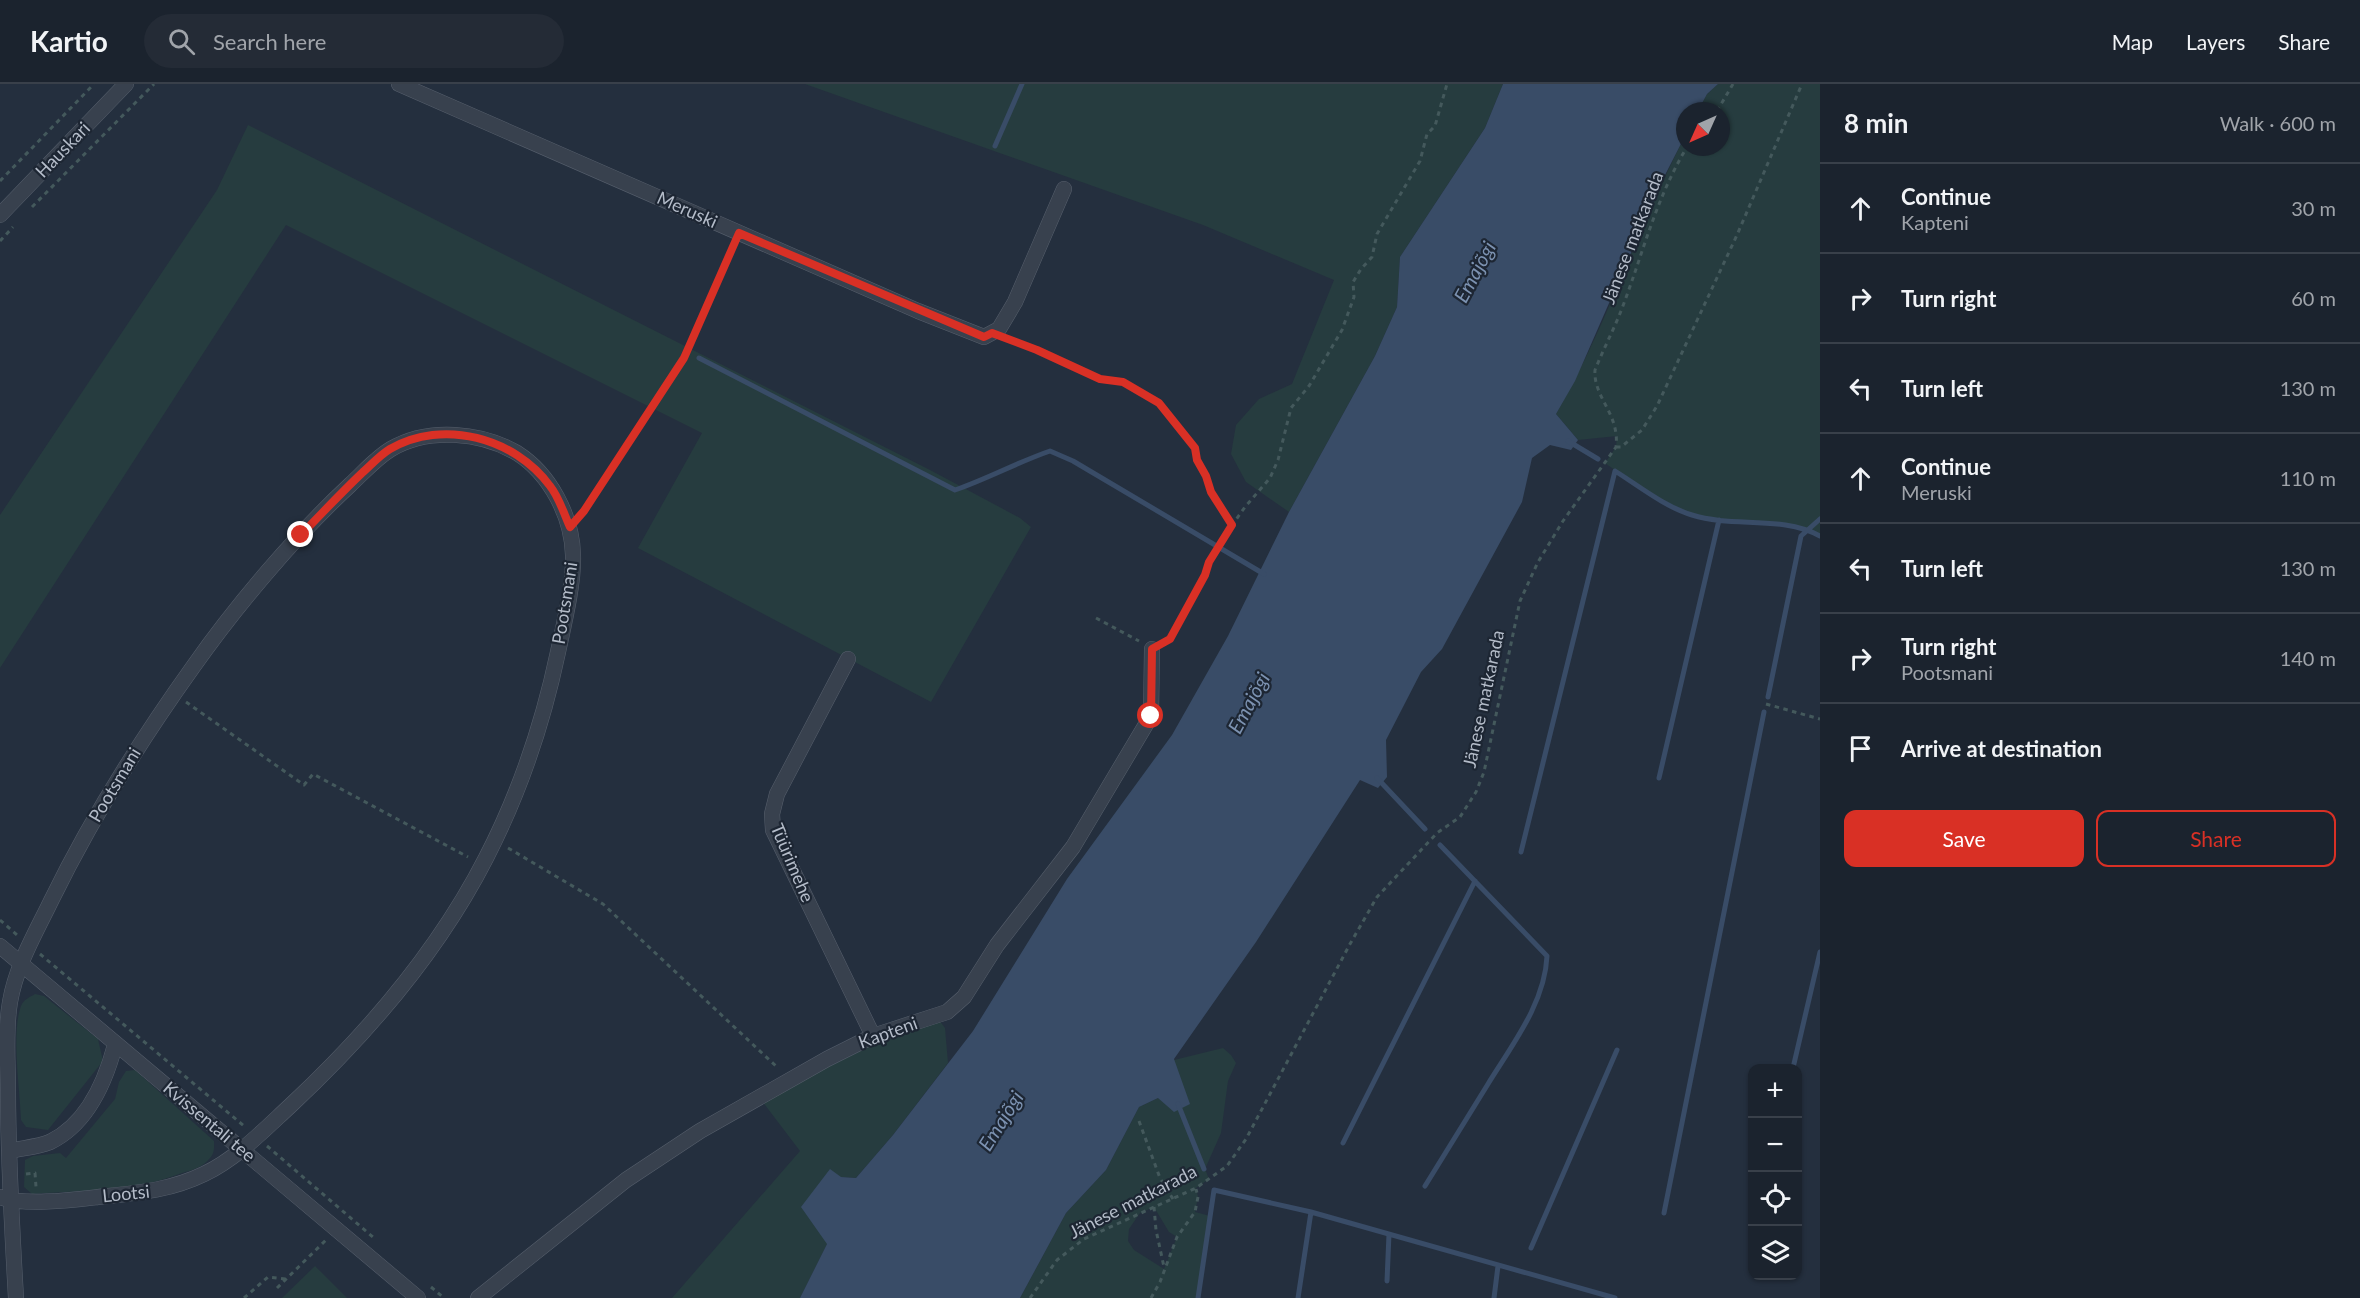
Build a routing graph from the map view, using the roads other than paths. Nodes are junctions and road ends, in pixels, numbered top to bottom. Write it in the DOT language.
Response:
graph roads {
  1 [pos="126,84"];
  2 [pos="399,84"];
  3 [pos="1064,189"];
  4 [pos="0,215"];
  5 [pos="1152,649"];
  6 [pos="849,660"];
  7 [pos="0,946"];
  8 [pos="21,963"];
  9 [pos="873,1036"];
  10 [pos="115,1045"];
  11 [pos="241,1149"];
  12 [pos="9,1150"];
  13 [pos="5,1199"];
  14 [pos="16,1298"];
  15 [pos="418,1298"];
  16 [pos="478,1298"];
  1 -- 4 [label="street, Hauskari"];
  2 -- 3 [label="street, Meruski"];
  5 -- 9 [label="street, Kapteni"];
  6 -- 9 [label="street, Tüürimehe"];
  7 -- 8 [label="street, Kvissentali tee"];
  8 -- 10 [label="street, Kvissentali tee"];
  8 -- 11 [label="street, Pootsmani"];
  8 -- 12 [label="street, Pootsmani"];
  9 -- 16 [label="street, Kapteni"];
  10 -- 11 [label="street, Kvissentali tee"];
  10 -- 12 [label="street"];
  11 -- 13 [label="street, Lootsi"];
  11 -- 15 [label="street, Kvissentali tee"];
  12 -- 13 [label="street, Pootsmani"];
  13 -- 14 [label="street, Pootsmani"];
}
